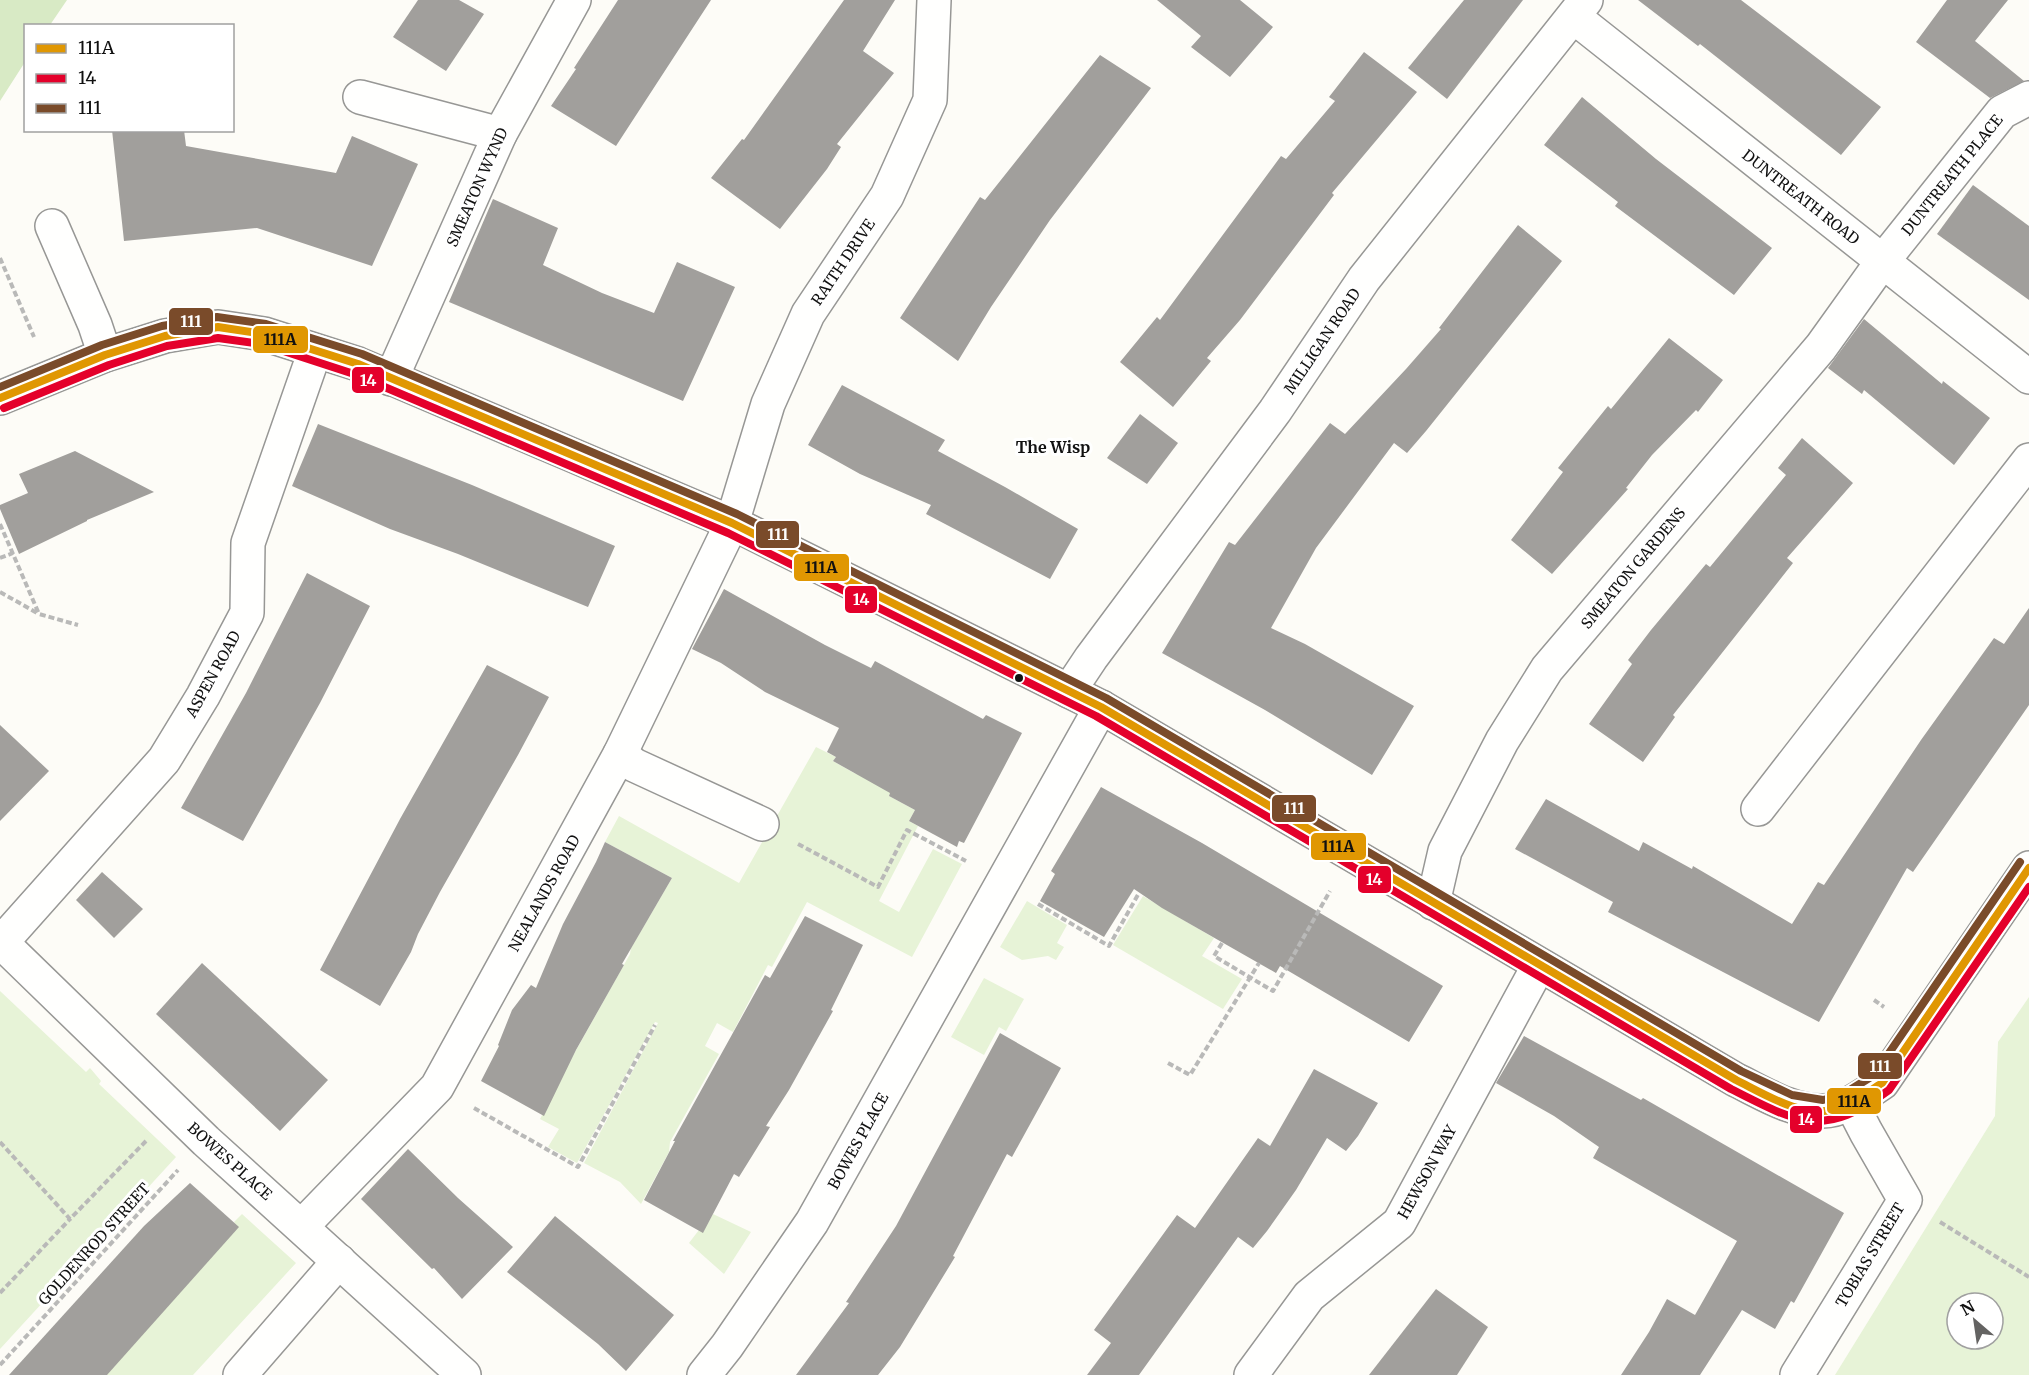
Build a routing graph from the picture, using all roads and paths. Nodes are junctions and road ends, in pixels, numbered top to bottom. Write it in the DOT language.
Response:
graph roads {
  1 [pos="574,0"];
  2 [pos="934,0"];
  3 [pos="1580,8"];
  4 [pos="360,97"];
  5 [pos="2029,98"];
  6 [pos="500,134"];
  7 [pos="52,226"];
  8 [pos="0,258"];
  9 [pos="1882,262"];
  10 [pos="315,351"];
  11 [pos="105,355"];
  12 [pos="51,376"];
  13 [pos="2029,376"];
  14 [pos="392,379"];
  15 [pos="0,398"];
  16 [pos="2029,460"];
  17 [pos="732,523"];
  18 [pos="0,524"];
  19 [pos="13,553"];
  20 [pos="0,558"];
  21 [pos="0,592"];
  22 [pos="39,614"];
  23 [pos="78,625"];
  24 [pos="1070,691"];
  25 [pos="1101,707"];
  26 [pos="620,754"];
  27 [pos="1758,809"];
  28 [pos="762,824"];
  29 [pos="1350,854"];
  30 [pos="2029,868"];
  31 [pos="1004,882"];
  32 [pos="1139,893"];
  33 [pos="1433,903"];
  34 [pos="1,942"];
  35 [pos="1222,943"];
  36 [pos="1259,963"];
  37 [pos="1539,965"];
  38 [pos="1250,978"];
  39 [pos="655,1025"];
  40 [pos="1168,1064"];
  41 [pos="437,1087"];
  42 [pos="1851,1103"];
  43 [pos="175,1111"];
  44 [pos="206,1140"];
  45 [pos="0,1142"];
  46 [pos="1905,1200"];
  47 [pos="70,1219"];
  48 [pos="302,1226"];
  49 [pos="339,1261"];
  50 [pos="2029,1276"];
  51 [pos="0,1293"];
  52 [pos="0,1365"];
  53 [pos="240,1375"];
  54 [pos="464,1375"];
  55 [pos="704,1375"];
  56 [pos="1251,1375"];
  57 [pos="1797,1375"];
  1 -- 6 [label="street, SMEATON WYND"];
  2 -- 17 [label="street, RAITH DRIVE"];
  3 -- 9 [label="street, DUNTREATH ROAD"];
  3 -- 24 [label="street, MILLIGAN ROAD"];
  4 -- 6 [label="street"];
  5 -- 9 [label="street, DUNTREATH PLACE"];
  6 -- 14 [label="street, SMEATON WYND"];
  7 -- 11 [label="street"];
  8 -- 12 [label="path"];
  9 -- 13 [label="street, DUNTREATH ROAD"];
  9 -- 33 [label="street, SMEATON GARDENS"];
  10 -- 11 [label="street"];
  10 -- 14 [label="street"];
  10 -- 34 [label="street, ASPEN ROAD"];
  11 -- 12 [label="street"];
  12 -- 15 [label="street"];
  14 -- 17 [label="street"];
  16 -- 27 [label="street"];
  17 -- 24 [label="street"];
  17 -- 26 [label="street, NEALANDS ROAD"];
  18 -- 19 [label="path"];
  19 -- 20 [label="path"];
  19 -- 22 [label="path"];
  21 -- 22 [label="path"];
  22 -- 23 [label="path"];
  24 -- 25 [label="street"];
  25 -- 29 [label="street"];
  25 -- 31 [label="street, BOWES PLACE"];
  26 -- 28 [label="street"];
  26 -- 41 [label="street, NEALANDS ROAD"];
  28 -- 31 [label="path"];
  29 -- 33 [label="street"];
  29 -- 38 [label="path"];
  30 -- 42 [label="street"];
  31 -- 32 [label="path"];
  31 -- 55 [label="street, BOWES PLACE"];
  33 -- 37 [label="street"];
  34 -- 43 [label="street, BOWES PLACE"];
  35 -- 38 [label="path"];
  36 -- 38 [label="path"];
  37 -- 42 [label="street"];
  37 -- 56 [label="street, HEWSON WAY"];
  38 -- 40 [label="path"];
  39 -- 41 [label="path"];
  41 -- 48 [label="street, NEALANDS ROAD"];
  42 -- 46 [label="street, TOBIAS STREET"];
  43 -- 44 [label="street, BOWES PLACE"];
  43 -- 47 [label="path"];
  44 -- 48 [label="street, BOWES PLACE"];
  44 -- 52 [label="path, GOLDENROD STREET"];
  45 -- 47 [label="path"];
  46 -- 50 [label="path"];
  46 -- 57 [label="street, TOBIAS STREET"];
  47 -- 51 [label="path"];
  48 -- 49 [label="street, BOWES PLACE"];
  49 -- 53 [label="street"];
  49 -- 54 [label="street, BOWES PLACE"];
}
